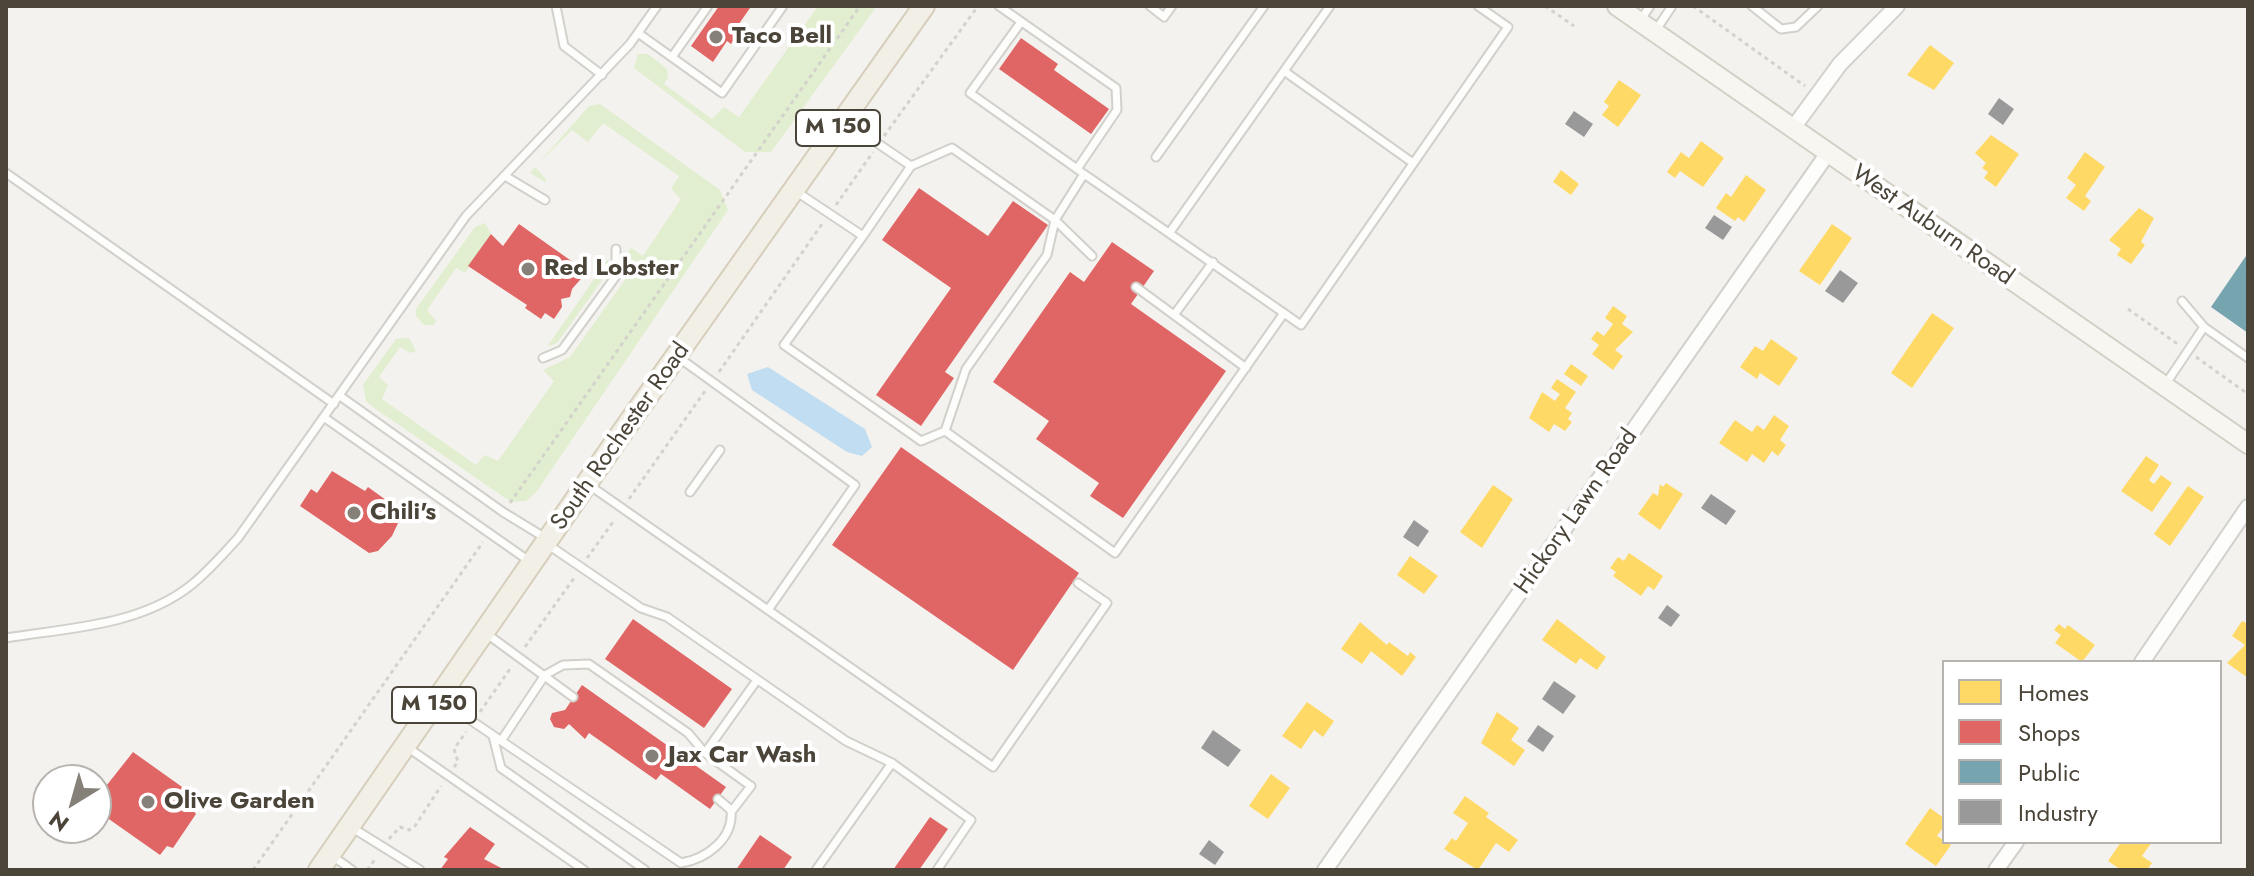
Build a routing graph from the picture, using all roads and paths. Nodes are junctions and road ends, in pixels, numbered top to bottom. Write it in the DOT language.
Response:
graph roads {
  1 [pos="556,6"];
  2 [pos="657,6"];
  3 [pos="708,6"];
  4 [pos="783,6"];
  5 [pos="860,6"];
  6 [pos="924,6"];
  7 [pos="978,6"];
  8 [pos="999,6"];
  9 [pos="1150,6"];
  10 [pos="1172,6"];
  11 [pos="1264,6"];
  12 [pos="1330,6"];
  13 [pos="1478,6"];
  14 [pos="1545,6"];
  15 [pos="1617,6"];
  16 [pos="1672,6"];
  17 [pos="1693,6"];
  18 [pos="1752,6"];
  19 [pos="1818,6"];
  20 [pos="1897,6"];
  21 [pos="1648,20"];
  22 [pos="1021,22"];
  23 [pos="1574,26"];
  24 [pos="638,33"];
  25 [pos="672,57"];
  26 [pos="1284,71"];
  27 [pos="602,75"];
  28 [pos="1817,94"];
  29 [pos="844,120"];
  30 [pos="1793,128"];
  31 [pos="878,146"];
  32 [pos="1828,153"];
  33 [pos="1156,157"];
  34 [pos="1413,163"];
  35 [pos="911,166"];
  36 [pos="1081,171"];
  37 [pos="6,173"];
  38 [pos="505,176"];
  39 [pos="795,191"];
  40 [pos="545,200"];
  41 [pos="829,214"];
  42 [pos="1055,220"];
  43 [pos="1170,232"];
  44 [pos="863,236"];
  45 [pos="616,249"];
  46 [pos="1092,256"];
  47 [pos="1213,262"];
  48 [pos="1136,287"];
  49 [pos="2182,301"];
  50 [pos="1284,313"];
  51 [pos="1174,315"];
  52 [pos="2204,327"];
  53 [pos="677,356"];
  54 [pos="543,358"];
  55 [pos="2248,358"];
  56 [pos="1246,368"];
  57 [pos="712,382"];
  58 [pos="2163,386"];
  59 [pos="340,396"];
  60 [pos="334,404"];
  61 [pos="325,418"];
  62 [pos="945,431"];
  63 [pos="2248,444"];
  64 [pos="720,450"];
  65 [pos="588,484"];
  66 [pos="690,492"];
  67 [pos="508,505"];
  68 [pos="2248,507"];
  69 [pos="623,508"];
  70 [pos="548,542"];
  71 [pos="482,543"];
  72 [pos="533,564"];
  73 [pos="581,567"];
  74 [pos="1078,583"];
  75 [pos="768,610"];
  76 [pos="485,633"];
  77 [pos="6,638"];
  78 [pos="519,656"];
  79 [pos="2143,660"];
  80 [pos="545,675"];
  81 [pos="757,680"];
  82 [pos="573,697"];
  83 [pos="439,699"];
  84 [pos="473,722"];
  85 [pos="497,739"];
  86 [pos="405,746"];
  87 [pos="705,753"];
  88 [pos="892,763"];
  89 [pos="448,776"];
  90 [pos="718,799"];
  91 [pos="731,812"];
  92 [pos="350,826"];
  93 [pos="2015,844"];
  94 [pos="382,849"];
  95 [pos="324,862"];
  96 [pos="253,870"];
  97 [pos="352,870"];
  98 [pos="367,870"];
  99 [pos="420,870"];
  100 [pos="584,870"];
  101 [pos="645,870"];
  102 [pos="816,870"];
  103 [pos="937,870"];
  104 [pos="1325,870"];
  105 [pos="1996,870"];
  1 -- 27 [label="lane"];
  2 -- 24 [label="lane"];
  3 -- 25 [label="lane"];
  4 -- 25 [label="lane"];
  5 -- 67 [label="path"];
  6 -- 29 [label="main road, South Rochester Road / M 150"];
  7 -- 31 [label="path"];
  8 -- 22 [label="lane"];
  9 -- 10 [label="lane"];
  11 -- 33 [label="lane"];
  12 -- 26 [label="lane"];
  13 -- 34 [label="lane"];
  14 -- 23 [label="path"];
  15 -- 21 [label="main road, West Auburn Road"];
  16 -- 21 [label="lane"];
  17 -- 28 [label="path"];
  18 -- 19 [label="lane"];
  20 -- 28 [label="street"];
  21 -- 30 [label="main road, West Auburn Road"];
  22 -- 36 [label="lane"];
  22 -- 36 [label="lane"];
  24 -- 25 [label="lane"];
  24 -- 27 [label="lane"];
  26 -- 34 [label="lane"];
  26 -- 43 [label="lane"];
  27 -- 38 [label="lane"];
  28 -- 30 [label="street"];
  29 -- 31 [label="lane"];
  29 -- 39 [label="main road, South Rochester Road / M 150"];
  30 -- 32 [label="main road, West Auburn Road"];
  31 -- 35 [label="lane"];
  31 -- 41 [label="path"];
  32 -- 58 [label="main road, West Auburn Road"];
  32 -- 104 [label="street, Hickory Lawn Road"];
  34 -- 50 [label="lane"];
  35 -- 42 [label="lane"];
  35 -- 44 [label="lane"];
  36 -- 42 [label="lane"];
  36 -- 43 [label="lane"];
  37 -- 60 [label="lane"];
  38 -- 40 [label="lane"];
  38 -- 59 [label="lane"];
  39 -- 41 [label="lane"];
  39 -- 53 [label="main road, South Rochester Road / M 150"];
  41 -- 44 [label="lane"];
  41 -- 57 [label="path"];
  42 -- 46 [label="lane"];
  42 -- 62 [label="lane"];
  43 -- 47 [label="lane"];
  44 -- 62 [label="lane"];
  45 -- 54 [label="lane"];
  47 -- 50 [label="lane"];
  47 -- 51 [label="lane"];
  48 -- 51 [label="lane"];
  49 -- 52 [label="lane"];
  50 -- 56 [label="lane"];
  51 -- 56 [label="lane"];
  52 -- 55 [label="lane"];
  52 -- 58 [label="lane"];
  53 -- 57 [label="lane"];
  53 -- 65 [label="main road, South Rochester Road / M 150"];
  56 -- 62 [label="lane"];
  57 -- 69 [label="path"];
  57 -- 75 [label="lane"];
  58 -- 63 [label="main road, West Auburn Road"];
  59 -- 60 [label="lane"];
  59 -- 70 [label="lane"];
  60 -- 61 [label="lane"];
  61 -- 72 [label="lane"];
  61 -- 77 [label="lane"];
  64 -- 66 [label="lane"];
  65 -- 69 [label="lane"];
  65 -- 70 [label="main road, South Rochester Road / M 150"];
  68 -- 79 [label="street"];
  69 -- 73 [label="path"];
  69 -- 75 [label="lane"];
  70 -- 72 [label="main road, South Rochester Road / M 150"];
  70 -- 73 [label="lane"];
  71 -- 96 [label="path"];
  72 -- 76 [label="main road, South Rochester Road / M 150"];
  73 -- 78 [label="path"];
  73 -- 81 [label="lane"];
  74 -- 75 [label="lane"];
  76 -- 78 [label="lane"];
  76 -- 83 [label="main road, South Rochester Road / M 150"];
  78 -- 80 [label="lane"];
  78 -- 84 [label="path"];
  80 -- 82 [label="lane"];
  80 -- 85 [label="lane"];
  80 -- 87 [label="lane"];
  81 -- 87 [label="lane"];
  81 -- 88 [label="lane"];
  83 -- 84 [label="lane"];
  83 -- 86 [label="main road, South Rochester Road / M 150"];
  84 -- 85 [label="lane"];
  84 -- 89 [label="path"];
  85 -- 91 [label="lane"];
  85 -- 101 [label="lane"];
  86 -- 89 [label="lane"];
  86 -- 92 [label="main road, South Rochester Road / M 150"];
  87 -- 91 [label="lane"];
  88 -- 102 [label="lane"];
  88 -- 103 [label="lane"];
  89 -- 94 [label="path"];
  89 -- 100 [label="lane"];
  90 -- 91 [label="lane"];
  92 -- 94 [label="lane"];
  92 -- 95 [label="main road, South Rochester Road / M 150"];
  93 -- 105 [label="street"];
  94 -- 98 [label="path"];
  94 -- 99 [label="lane"];
  95 -- 97 [label="lane"];
}
